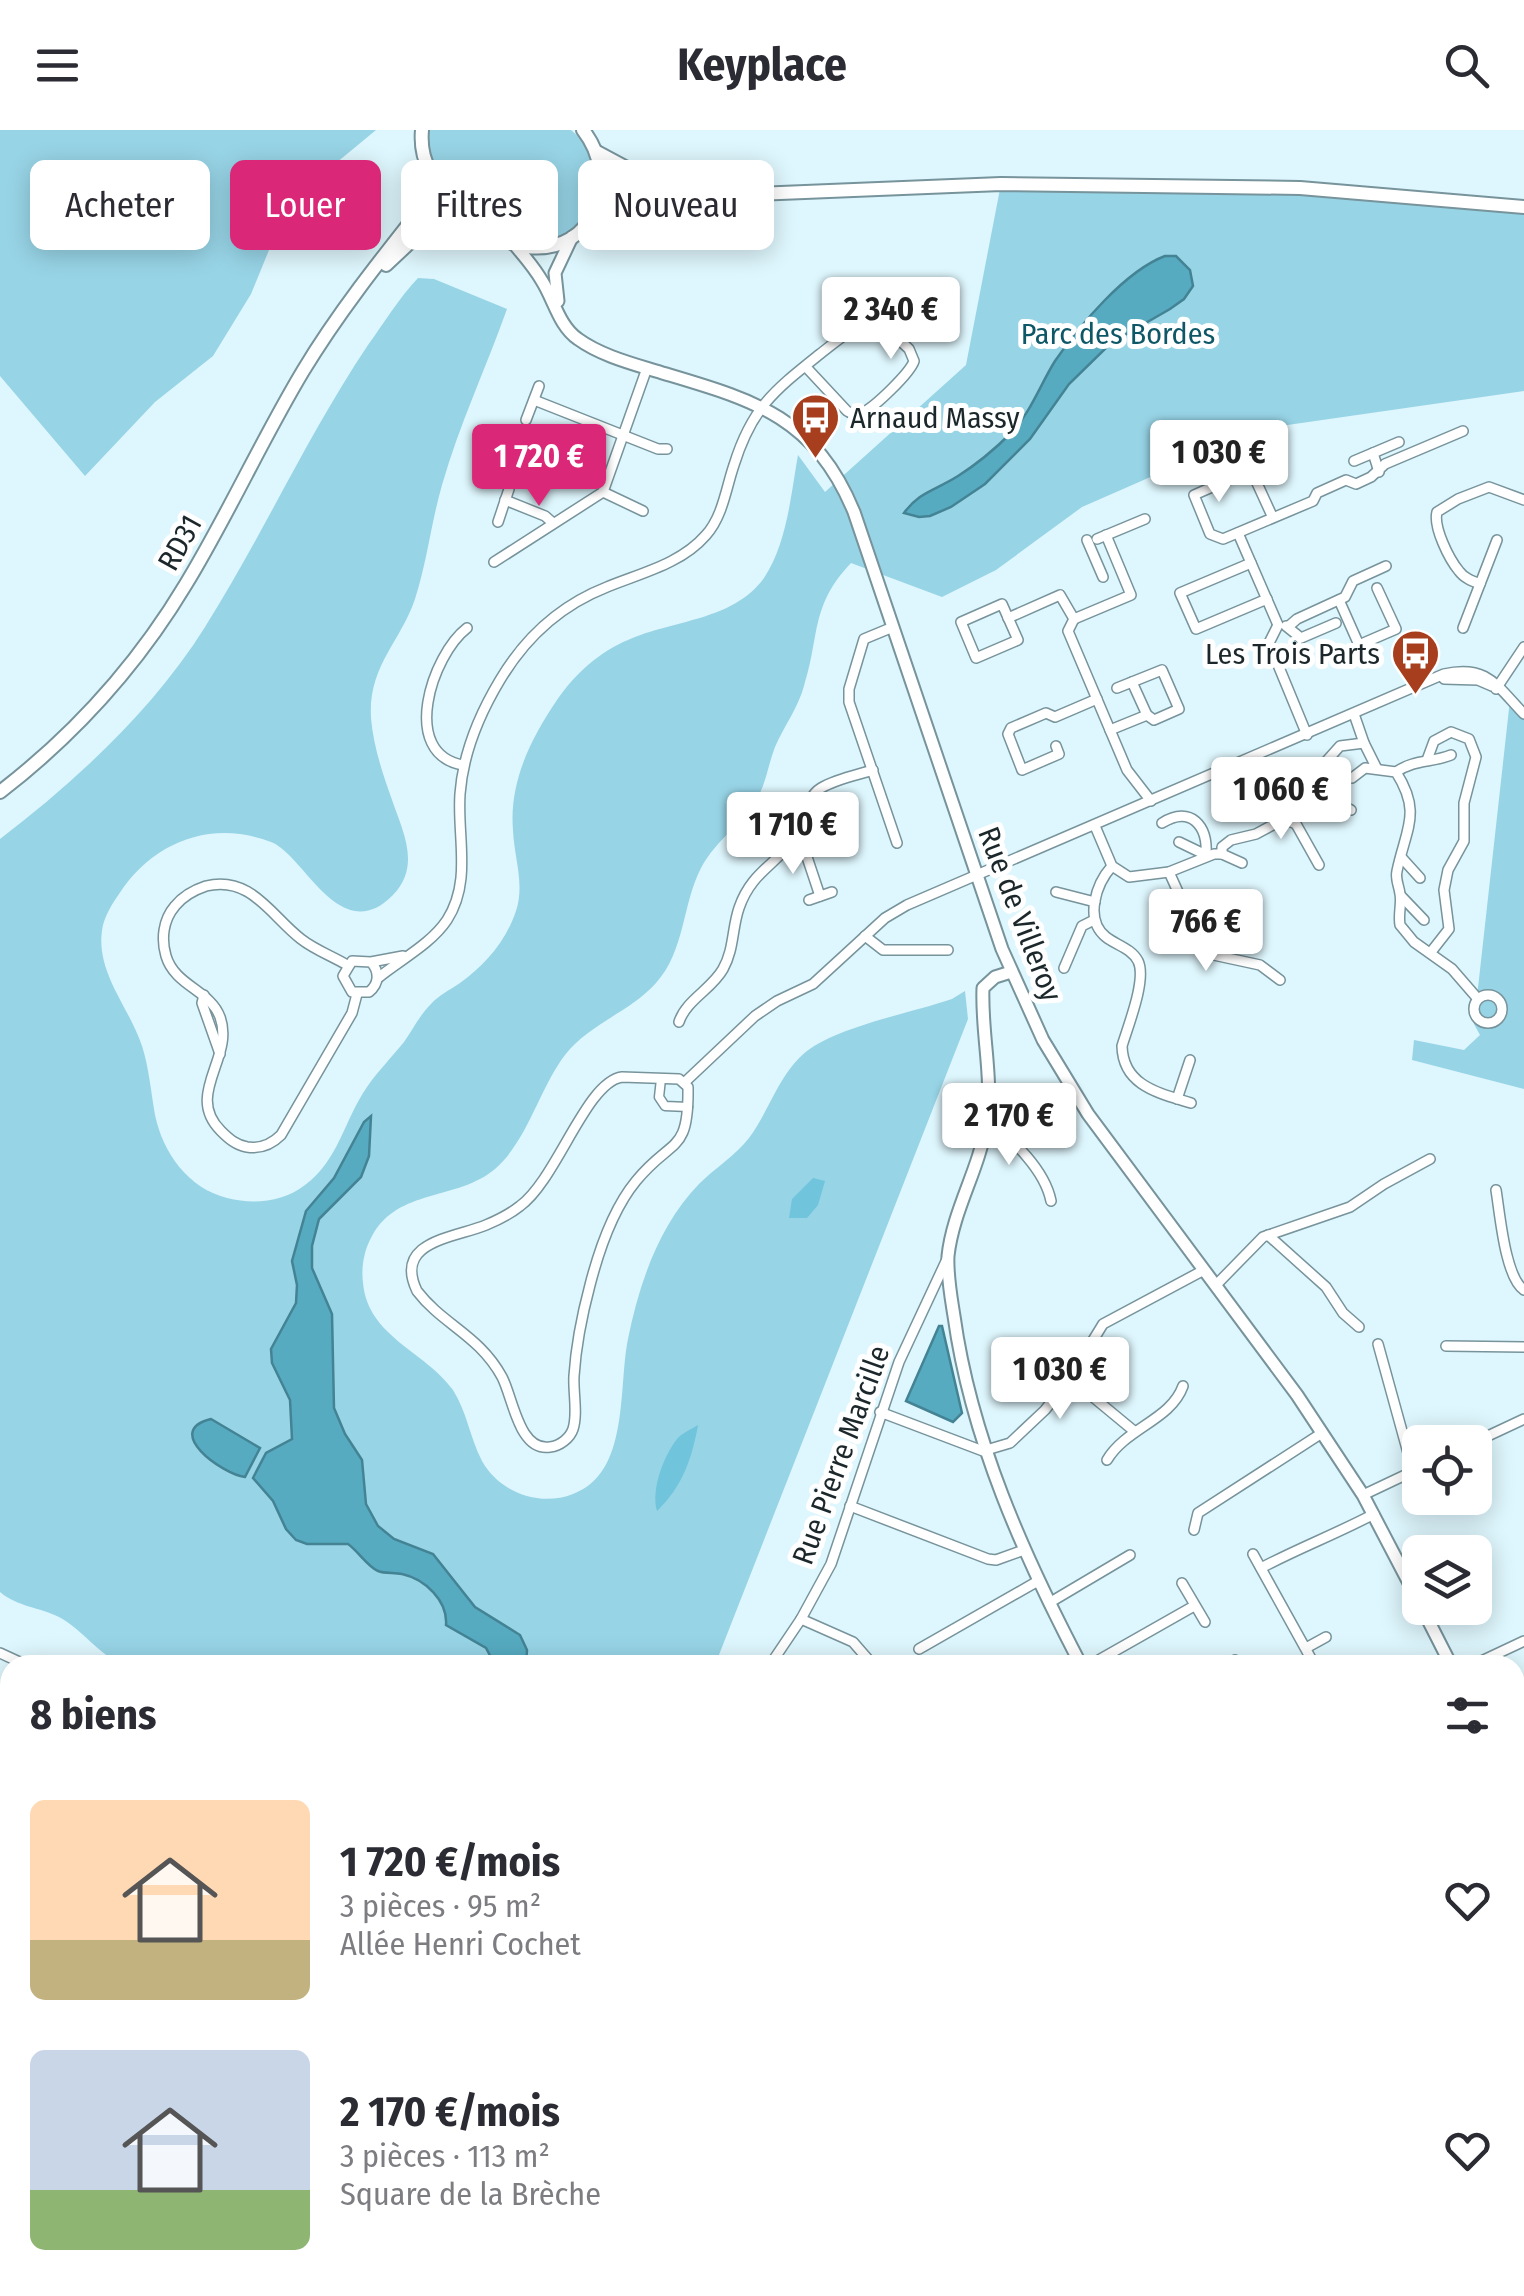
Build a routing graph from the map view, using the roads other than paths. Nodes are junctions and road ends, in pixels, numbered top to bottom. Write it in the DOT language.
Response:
graph roads {
  1 [pos="583,130"];
  2 [pos="421,131"];
  3 [pos="597,152"];
  4 [pos="425,160"];
  5 [pos="598,160"];
  6 [pos="612,160"];
  7 [pos="774,193"];
  8 [pos="1524,207"];
  9 [pos="578,230"];
  10 [pos="401,235"];
  11 [pos="572,237"];
  12 [pos="558,242"];
  13 [pos="402,250"];
  14 [pos="519,250"];
  15 [pos="362,287"];
  16 [pos="560,316"];
  17 [pos="805,366"];
  18 [pos="647,368"];
  19 [pos="539,386"];
  20 [pos="534,400"];
  21 [pos="760,407"];
  22 [pos="526,420"];
  23 [pos="1464,432"];
  24 [pos="622,435"];
  25 [pos="1399,442"];
  26 [pos="666,449"];
  27 [pos="1373,453"];
  28 [pos="1354,461"];
  29 [pos="1380,472"];
  30 [pos="510,489"];
  31 [pos="602,492"];
  32 [pos="1523,498"];
  33 [pos="505,500"];
  34 [pos="643,511"];
  35 [pos="1273,518"];
  36 [pos="1145,519"];
  37 [pos="498,522"];
  38 [pos="552,523"];
  39 [pos="1238,533"];
  40 [pos="1096,538"];
  41 [pos="1497,540"];
  42 [pos="1112,550"];
  43 [pos="1094,557"];
  44 [pos="494,562"];
  45 [pos="1250,563"];
  46 [pos="1386,566"];
  47 [pos="1103,577"];
  48 [pos="1480,584"];
  49 [pos="1377,588"];
  50 [pos="1266,599"];
  51 [pos="1338,600"];
  52 [pos="1008,618"];
  53 [pos="1074,619"];
  54 [pos="1336,623"];
  55 [pos="1284,626"];
  56 [pos="893,627"];
  57 [pos="467,628"];
  58 [pos="1463,628"];
  59 [pos="1524,647"];
  60 [pos="1132,682"];
  61 [pos="1118,688"];
  62 [pos="1498,688"];
  63 [pos="1097,699"];
  64 [pos="1354,714"];
  65 [pos="1524,714"];
  66 [pos="1147,715"];
  67 [pos="1110,730"];
  68 [pos="1307,734"];
  69 [pos="1364,743"];
  70 [pos="1056,746"];
  71 [pos="1451,755"];
  72 [pos="1426,760"];
  73 [pos="463,766"];
  74 [pos="1377,768"];
  75 [pos="873,770"];
  76 [pos="1396,772"];
  77 [pos="1352,778"];
  78 [pos="0,792"];
  79 [pos="1151,801"];
  80 [pos="1351,810"];
  81 [pos="1162,823"];
  82 [pos="1095,826"];
  83 [pos="793,840"];
  84 [pos="1180,842"];
  85 [pos="897,844"];
  86 [pos="1222,854"];
  87 [pos="1206,855"];
  88 [pos="1401,857"];
  89 [pos="1242,863"];
  90 [pos="1319,865"];
  91 [pos="1112,866"];
  92 [pos="1169,872"];
  93 [pos="977,875"];
  94 [pos="1420,878"];
  95 [pos="832,892"];
  96 [pos="1056,892"];
  97 [pos="820,896"];
  98 [pos="1402,896"];
  99 [pos="810,900"];
  100 [pos="1094,902"];
  101 [pos="1094,920"];
  102 [pos="1424,920"];
  103 [pos="1198,921"];
  104 [pos="1221,932"];
  105 [pos="865,936"];
  106 [pos="948,950"];
  107 [pos="1431,952"];
  108 [pos="405,956"];
  109 [pos="371,962"];
  110 [pos="347,965"];
  111 [pos="1064,968"];
  112 [pos="1011,972"];
  113 [pos="378,978"];
  114 [pos="1280,980"];
  115 [pos="358,994"];
  116 [pos="1478,999"];
  117 [pos="679,1022"];
  118 [pos="1190,1060"];
  119 [pos="660,1079"];
  120 [pos="685,1082"];
  121 [pos="1177,1099"];
  122 [pos="1191,1103"];
  123 [pos="688,1107"];
  124 [pos="987,1122"];
  125 [pos="1430,1159"];
  126 [pos="1496,1190"];
  127 [pos="1051,1201"];
  128 [pos="1268,1235"];
  129 [pos="948,1256"];
  130 [pos="1204,1270"];
  131 [pos="1216,1285"];
  132 [pos="1524,1290"];
  133 [pos="1359,1327"];
  134 [pos="1378,1344"];
  135 [pos="1446,1346"];
  136 [pos="1524,1347"];
  137 [pos="1070,1378"];
  138 [pos="1183,1386"];
  139 [pos="880,1412"];
  140 [pos="1524,1419"];
  141 [pos="1403,1425"];
  142 [pos="1134,1431"];
  143 [pos="1322,1433"];
  144 [pos="1492,1434"];
  145 [pos="988,1451"];
  146 [pos="1107,1460"];
  147 [pos="1402,1477"];
  148 [pos="1364,1494"];
  149 [pos="850,1506"];
  150 [pos="1374,1514"];
  151 [pos="1194,1530"];
  152 [pos="1024,1550"];
  153 [pos="1253,1554"];
  154 [pos="1122,1556"];
  155 [pos="1261,1568"];
  156 [pos="1402,1569"];
  157 [pos="1038,1581"];
  158 [pos="1182,1584"];
  159 [pos="1049,1604"];
  160 [pos="1194,1606"];
  161 [pos="801,1619"];
  162 [pos="1205,1622"];
  163 [pos="1430,1625"];
  164 [pos="1326,1637"];
  165 [pos="1524,1642"];
  166 [pos="1306,1648"];
  167 [pos="920,1649"];
  168 [pos="777,1655"];
  169 [pos="866,1655"];
  170 [pos="1076,1655"];
  171 [pos="1108,1655"];
  172 [pos="1310,1655"];
  173 [pos="1445,1655"];
  174 [pos="1495,1655"];
  1 -- 3 [label="main road"];
  2 -- 4 [label="main road, RD31"];
  3 -- 5 [label="main road"];
  3 -- 6 [label="main road"];
  7 -- 8 [label="main road"];
  9 -- 11 [label="main road"];
  10 -- 15 [label="main road, RD31 / RD31"];
  11 -- 12 [label="main road"];
  11 -- 16 [label="street"];
  13 -- 15 [label="main road, RD31 / RD31"];
  14 -- 16 [label="street, Rue de Villeroy"];
  15 -- 78 [label="main road, RD31 / RD31"];
  16 -- 18 [label="street, Rue de Villeroy"];
  17 -- 17 [label="street"];
  17 -- 21 [label="street"];
  18 -- 21 [label="street, Rue de Villeroy"];
  18 -- 24 [label="street"];
  19 -- 20 [label="street"];
  20 -- 22 [label="street"];
  20 -- 24 [label="street"];
  21 -- 56 [label="street, Rue de Villeroy"];
  21 -- 73 [label="street"];
  23 -- 29 [label="street"];
  24 -- 26 [label="street"];
  24 -- 31 [label="street"];
  25 -- 27 [label="street"];
  27 -- 28 [label="street"];
  27 -- 29 [label="street"];
  29 -- 35 [label="street"];
  30 -- 33 [label="street"];
  31 -- 34 [label="street"];
  31 -- 38 [label="street"];
  32 -- 48 [label="street"];
  33 -- 37 [label="street"];
  33 -- 38 [label="street"];
  35 -- 39 [label="street"];
  35 -- 39 [label="street"];
  36 -- 40 [label="street"];
  38 -- 44 [label="street"];
  39 -- 45 [label="street"];
  40 -- 42 [label="street"];
  40 -- 43 [label="street"];
  41 -- 48 [label="street"];
  42 -- 43 [label="street"];
  42 -- 53 [label="street"];
  43 -- 47 [label="street"];
  45 -- 50 [label="street"];
  45 -- 50 [label="street"];
  46 -- 51 [label="street"];
  48 -- 58 [label="street"];
  49 -- 51 [label="street"];
  50 -- 55 [label="street"];
  51 -- 55 [label="street"];
  52 -- 52 [label="street"];
  52 -- 53 [label="street"];
  53 -- 63 [label="street"];
  54 -- 55 [label="street"];
  55 -- 68 [label="street"];
  56 -- 75 [label="street"];
  56 -- 93 [label="street, Rue de Villeroy"];
  57 -- 73 [label="street"];
  59 -- 62 [label="street"];
  60 -- 61 [label="street"];
  60 -- 66 [label="street"];
  60 -- 66 [label="street"];
  62 -- 64 [label="street"];
  62 -- 65 [label="street"];
  63 -- 67 [label="street"];
  63 -- 70 [label="street"];
  64 -- 68 [label="street"];
  64 -- 69 [label="street"];
  66 -- 67 [label="street"];
  67 -- 79 [label="street"];
  68 -- 79 [label="street"];
  69 -- 74 [label="street"];
  69 -- 80 [label="street"];
  71 -- 72 [label="street"];
  72 -- 76 [label="street"];
  72 -- 107 [label="street"];
  73 -- 108 [label="street"];
  74 -- 76 [label="street"];
  74 -- 77 [label="street"];
  75 -- 83 [label="street"];
  75 -- 85 [label="street"];
  76 -- 88 [label="street"];
  79 -- 82 [label="street"];
  81 -- 87 [label="street"];
  82 -- 91 [label="street"];
  82 -- 93 [label="street"];
  83 -- 97 [label="street"];
  83 -- 117 [label="street"];
  84 -- 87 [label="street"];
  86 -- 87 [label="street"];
  86 -- 89 [label="street"];
  86 -- 90 [label="street"];
  87 -- 92 [label="street"];
  88 -- 94 [label="street"];
  88 -- 98 [label="street"];
  91 -- 92 [label="street"];
  91 -- 100 [label="street"];
  92 -- 103 [label="street"];
  93 -- 105 [label="street"];
  93 -- 112 [label="street, Rue de Villeroy"];
  95 -- 97 [label="street"];
  96 -- 100 [label="street"];
  97 -- 99 [label="street"];
  98 -- 102 [label="street"];
  98 -- 107 [label="street"];
  100 -- 101 [label="street"];
  101 -- 111 [label="street"];
  101 -- 121 [label="street"];
  103 -- 104 [label="street"];
  103 -- 114 [label="street"];
  105 -- 106 [label="street"];
  105 -- 120 [label="street"];
  107 -- 116 [label="street"];
  108 -- 109 [label="street"];
  108 -- 113 [label="street"];
  109 -- 110 [label="street"];
  109 -- 113 [label="street"];
  110 -- 115 [label="street"];
  110 -- 115 [label="street"];
  112 -- 124 [label="street"];
  112 -- 130 [label="street, Rue de Villeroy"];
  113 -- 115 [label="street"];
  118 -- 121 [label="street"];
  119 -- 120 [label="street"];
  119 -- 123 [label="street"];
  119 -- 123 [label="street"];
  120 -- 123 [label="street"];
  121 -- 122 [label="street"];
  124 -- 127 [label="street"];
  124 -- 129 [label="street"];
  125 -- 128 [label="street"];
  126 -- 132 [label="street"];
  128 -- 131 [label="street"];
  128 -- 133 [label="street"];
  129 -- 139 [label="street, Rue Pierre Marcille"];
  129 -- 145 [label="street"];
  130 -- 131 [label="street, Rue de Villeroy"];
  130 -- 137 [label="street"];
  131 -- 143 [label="street, Rue de Villeroy"];
  134 -- 141 [label="street"];
  135 -- 136 [label="street"];
  137 -- 142 [label="street"];
  137 -- 145 [label="street"];
  138 -- 142 [label="street"];
  139 -- 145 [label="street"];
  139 -- 149 [label="street, Rue Pierre Marcille"];
  140 -- 144 [label="street"];
  142 -- 146 [label="street"];
  143 -- 148 [label="street, Rue de Villeroy"];
  143 -- 151 [label="street"];
  145 -- 152 [label="street"];
  147 -- 148 [label="street"];
  148 -- 150 [label="street, Rue de Villeroy"];
  149 -- 152 [label="street"];
  149 -- 161 [label="street, Rue Pierre Marcille"];
  150 -- 155 [label="street"];
  150 -- 156 [label="street, Rue de Villeroy"];
  152 -- 157 [label="street"];
  153 -- 155 [label="street"];
  154 -- 159 [label="street"];
  155 -- 166 [label="street"];
  157 -- 159 [label="street"];
  157 -- 167 [label="street"];
  158 -- 160 [label="street"];
  159 -- 170 [label="street"];
  160 -- 162 [label="street"];
  160 -- 171 [label="street"];
  161 -- 168 [label="street, Rue Pierre Marcille"];
  161 -- 169 [label="street"];
  163 -- 173 [label="street, Rue de Villeroy"];
  164 -- 166 [label="street"];
  165 -- 174 [label="street"];
  166 -- 172 [label="street"];
}
